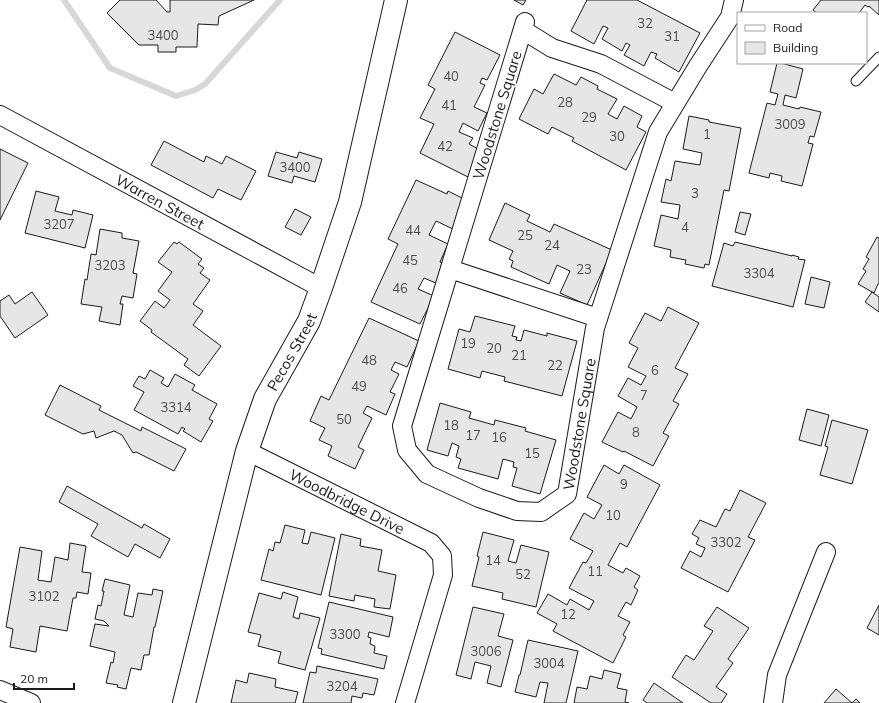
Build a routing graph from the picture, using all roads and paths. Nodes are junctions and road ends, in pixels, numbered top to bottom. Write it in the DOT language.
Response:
graph roads {
  1 [pos="396,0"];
  2 [pos="734,0"];
  3 [pos="879,56"];
  4 [pos="856,81"];
  5 [pos="676,103"];
  6 [pos="0,115"];
  7 [pos="450,269"];
  8 [pos="321,288"];
  9 [pos="598,318"];
  10 [pos="248,451"];
  11 [pos="826,552"];
  12 [pos="0,690"];
  13 [pos="30,703"];
  14 [pos="184,703"];
  15 [pos="405,703"];
  16 [pos="773,703"];
  1 -- 8 [label="street, Pecos Street"];
  2 -- 5 [label="street, Woodstone Square"];
  3 -- 4 [label="lane"];
  5 -- 7 [label="street, Woodstone Square"];
  5 -- 9 [label="street, Woodstone Square"];
  6 -- 8 [label="street, Warren Street"];
  7 -- 9 [label="street"];
  7 -- 9 [label="street, Woodstone Square"];
  8 -- 10 [label="street, Pecos Street"];
  10 -- 14 [label="street, Pecos Street"];
  10 -- 15 [label="street, Woodbridge Drive"];
  11 -- 16 [label="street"];
  12 -- 13 [label="street"];
}
